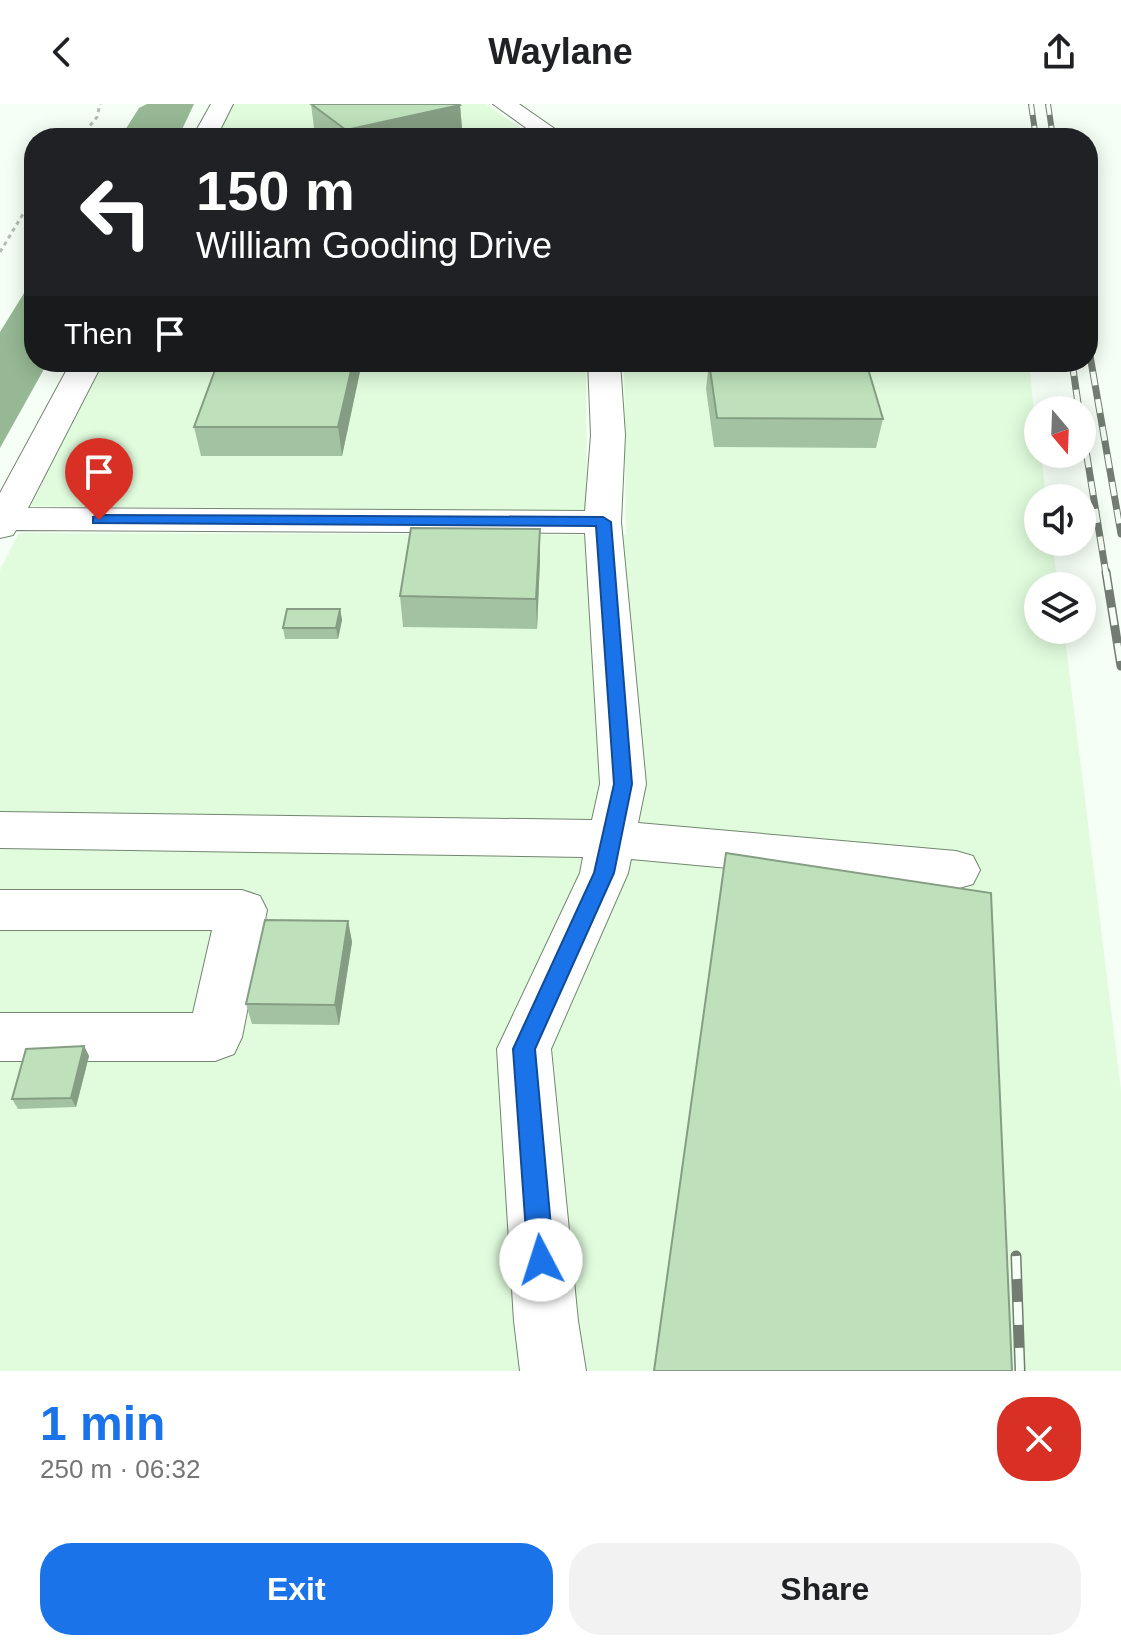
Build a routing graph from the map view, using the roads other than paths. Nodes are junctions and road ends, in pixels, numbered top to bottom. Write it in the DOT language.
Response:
graph roads {
  1 [pos="222,104"];
  2 [pos="504,104"];
  3 [pos="209,128"];
  4 [pos="541,128"];
  5 [pos="82,372"];
  6 [pos="605,372"];
  7 [pos="603,522"];
  8 [pos="2,523"];
  9 [pos="0,830"];
  10 [pos="612,839"];
  11 [pos="956,870"];
  12 [pos="0,910"];
  13 [pos="0,1037"];
  14 [pos="553,1371"];
  1 -- 3 [label="street"];
  2 -- 4 [label="street"];
  5 -- 8 [label="street"];
  6 -- 7 [label="street"];
  7 -- 8 [label="street"];
  7 -- 10 [label="street"];
  9 -- 10 [label="street"];
  10 -- 11 [label="street"];
  10 -- 14 [label="street"];
  12 -- 13 [label="street"];
}
